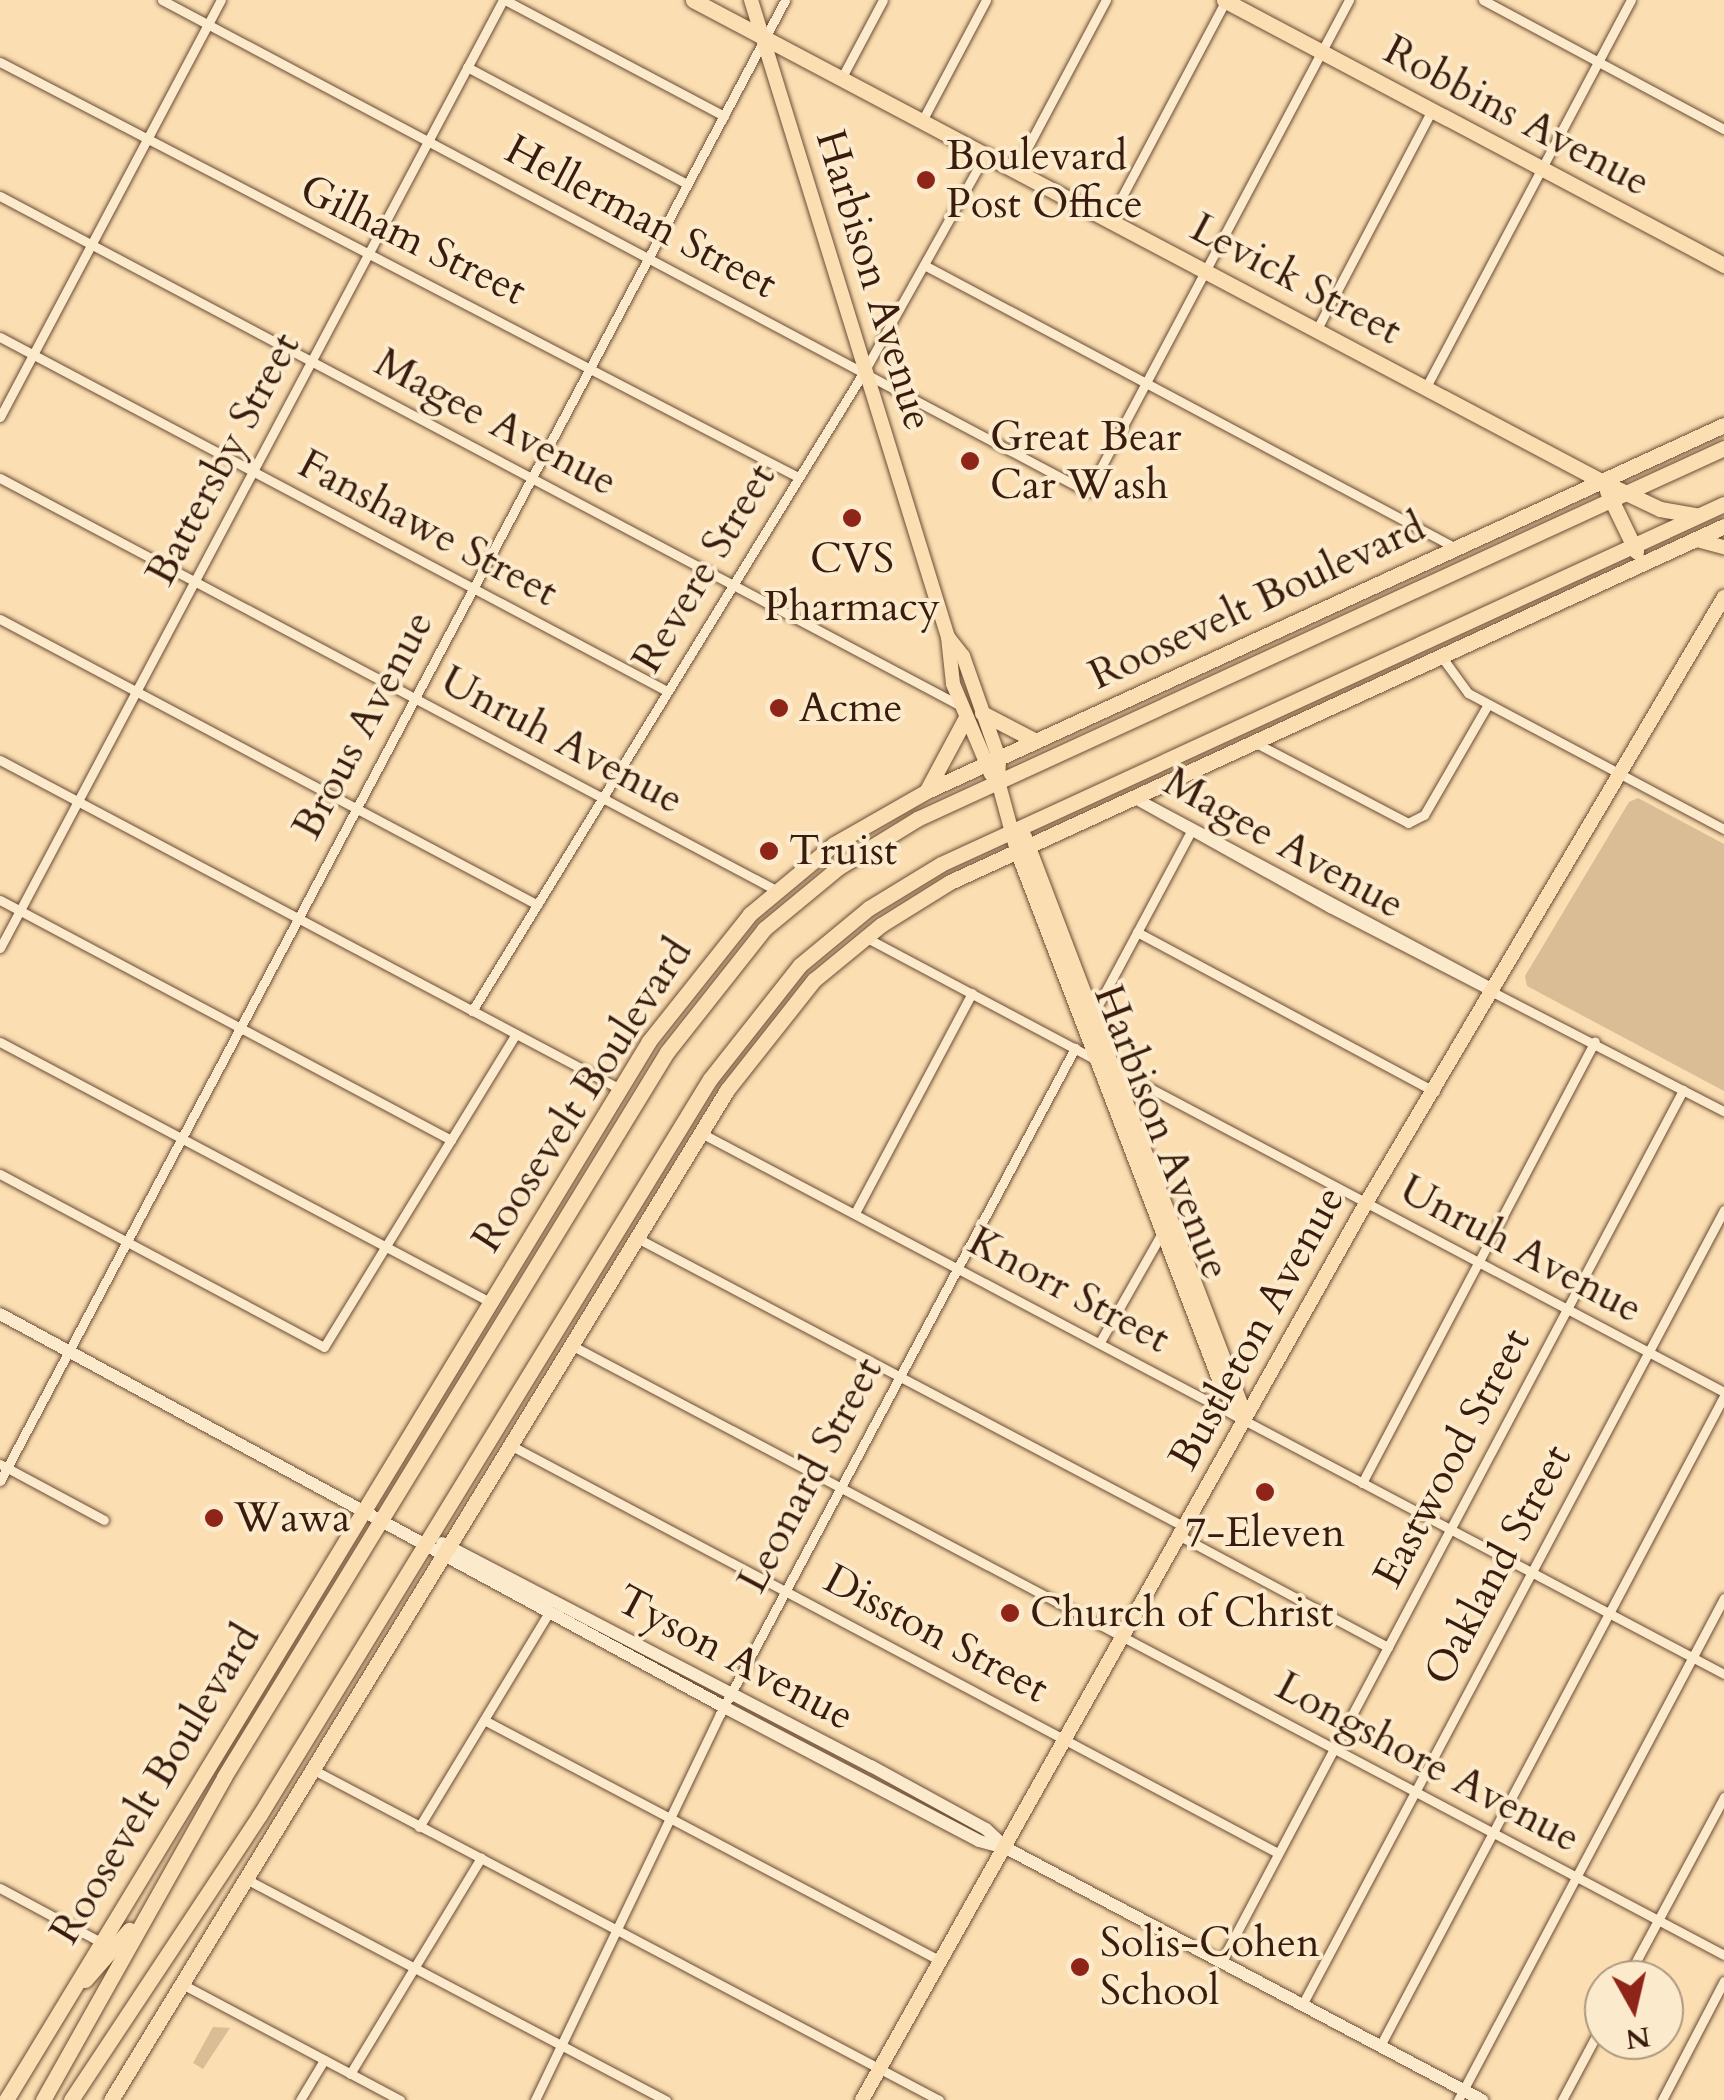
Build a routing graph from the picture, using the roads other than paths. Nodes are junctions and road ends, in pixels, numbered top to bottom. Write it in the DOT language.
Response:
graph roads {
  1 [pos="162,0"];
  2 [pos="221,0"];
  3 [pos="504,0"];
  4 [pos="692,0"];
  5 [pos="751,0"];
  6 [pos="785,0"];
  7 [pos="883,0"];
  8 [pos="986,0"];
  9 [pos="1106,0"];
  10 [pos="1226,0"];
  11 [pos="1349,0"];
  12 [pos="1483,0"];
  13 [pos="1630,0"];
  14 [pos="208,24"];
  15 [pos="764,38"];
  16 [pos="1322,52"];
  17 [pos="0,62"];
  18 [pos="1598,62"];
  19 [pos="468,67"];
  20 [pos="841,79"];
  21 [pos="1432,110"];
  22 [pos="724,116"];
  23 [pos="921,122"];
  24 [pos="1724,128"];
  25 [pos="147,140"];
  26 [pos="428,141"];
  27 [pos="985,155"];
  28 [pos="1542,168"];
  29 [pos="1015,171"];
  30 [pos="688,184"];
  31 [pos="0,196"];
  32 [pos="1109,221"];
  33 [pos="91,244"];
  34 [pos="368,254"];
  35 [pos="648,258"];
  36 [pos="1724,265"];
  37 [pos="926,266"];
  38 [pos="1205,272"];
  39 [pos="1317,329"];
  40 [pos="0,338"];
  41 [pos="33,355"];
  42 [pos="311,361"];
  43 [pos="591,366"];
  44 [pos="865,370"];
  45 [pos="1146,383"];
  46 [pos="1426,387"];
  47 [pos="0,417"];
  48 [pos="1724,425"];
  49 [pos="1724,448"];
  50 [pos="253,472"];
  51 [pos="798,476"];
  52 [pos="0,478"];
  53 [pos="532,478"];
  54 [pos="1600,481"];
  55 [pos="1619,496"];
  56 [pos="1724,504"];
  57 [pos="1699,515"];
  58 [pos="1724,526"];
  59 [pos="1691,541"];
  60 [pos="1633,545"];
  61 [pos="1724,547"];
  62 [pos="1456,548"];
  63 [pos="1422,563"];
  64 [pos="1642,564"];
  65 [pos="194,582"];
  66 [pos="732,584"];
  67 [pos="473,588"];
  68 [pos="1724,597"];
  69 [pos="0,619"];
  70 [pos="1350,619"];
  71 [pos="948,637"];
  72 [pos="1420,643"];
  73 [pos="1441,656"];
  74 [pos="1208,685"];
  75 [pos="137,690"];
  76 [pos="667,691"];
  77 [pos="1358,694"];
  78 [pos="415,698"];
  79 [pos="1118,703"];
  80 [pos="1488,704"];
  81 [pos="963,712"];
  82 [pos="982,713"];
  83 [pos="1036,741"];
  84 [pos="1254,742"];
  85 [pos="999,758"];
  86 [pos="0,760"];
  87 [pos="982,766"];
  88 [pos="1620,774"];
  89 [pos="998,781"];
  90 [pos="927,791"];
  91 [pos="602,798"];
  92 [pos="1133,798"];
  93 [pos="78,802"];
  94 [pos="356,809"];
  95 [pos="1723,825"];
  96 [pos="1016,829"];
  97 [pos="1192,829"];
  98 [pos="1024,848"];
  99 [pos="776,890"];
  100 [pos="0,900"];
  101 [pos="536,904"];
  102 [pos="20,910"];
  103 [pos="298,918"];
  104 [pos="1136,932"];
  105 [pos="865,936"];
  106 [pos="0,948"];
  107 [pos="1495,990"];
  108 [pos="972,993"];
  109 [pos="472,1011"];
  110 [pos="1094,1011"];
  111 [pos="240,1028"];
  112 [pos="516,1034"];
  113 [pos="0,1042"];
  114 [pos="1595,1042"];
  115 [pos="1076,1048"];
  116 [pos="1097,1060"];
  117 [pos="1116,1070"];
  118 [pos="620,1089"];
  119 [pos="1683,1090"];
  120 [pos="1434,1092"];
  121 [pos="1724,1112"];
  122 [pos="701,1133"];
  123 [pos="181,1138"];
  124 [pos="452,1140"];
  125 [pos="0,1174"];
  126 [pos="1366,1203"];
  127 [pos="1724,1210"];
  128 [pos="855,1214"];
  129 [pos="1171,1215"];
  130 [pos="1163,1230"];
  131 [pos="637,1238"];
  132 [pos="126,1242"];
  133 [pos="386,1247"];
  134 [pos="1478,1261"];
  135 [pos="958,1267"];
  136 [pos="490,1302"];
  137 [pos="1568,1310"];
  138 [pos="0,1314"];
  139 [pos="1100,1342"];
  140 [pos="571,1346"];
  141 [pos="68,1350"];
  142 [pos="1649,1353"];
  143 [pos="898,1377"];
  144 [pos="1724,1394"];
  145 [pos="1245,1420"];
  146 [pos="510,1446"];
  147 [pos="4,1466"];
  148 [pos="0,1481"];
  149 [pos="1362,1483"];
  150 [pos="840,1488"];
  151 [pos="364,1508"];
  152 [pos="383,1517"];
  153 [pos="104,1520"];
  154 [pos="1450,1529"];
  155 [pos="1182,1532"];
  156 [pos="428,1541"];
  157 [pos="447,1550"];
  158 [pos="1530,1573"];
  159 [pos="786,1592"];
  160 [pos="1724,1598"];
  161 [pos="549,1612"];
  162 [pos="1609,1613"];
  163 [pos="581,1621"];
  164 [pos="1122,1637"];
  165 [pos="365,1643"];
  166 [pos="1388,1647"];
  167 [pos="1692,1658"];
  168 [pos="1724,1674"];
  169 [pos="731,1694"];
  170 [pos="724,1707"];
  171 [pos="484,1720"];
  172 [pos="1065,1739"];
  173 [pos="1334,1748"];
  174 [pos="312,1770"];
  175 [pos="1415,1791"];
  176 [pos="1724,1797"];
  177 [pos="670,1818"];
  178 [pos="419,1827"];
  179 [pos="1492,1832"];
  180 [pos="1006,1848"];
  181 [pos="1278,1853"];
  182 [pos="481,1858"];
  183 [pos="1576,1877"];
  184 [pos="246,1879"];
  185 [pos="0,1888"];
  186 [pos="149,1908"];
  187 [pos="1657,1921"];
  188 [pos="616,1930"];
  189 [pos="100,1941"];
  190 [pos="1724,1955"];
  191 [pos="1637,1960"];
  192 [pos="941,1961"];
  193 [pos="1221,1962"];
  194 [pos="415,1967"];
  195 [pos="1724,1981"];
  196 [pos="182,1984"];
  197 [pos="67,1999"];
  198 [pos="1302,2005"];
  199 [pos="562,2045"];
  200 [pos="1380,2046"];
  201 [pos="1584,2059"];
  202 [pos="324,2060"];
  203 [pos="880,2068"];
  204 [pos="350,2074"];
  205 [pos="1461,2095"];
  206 [pos="6,2100"];
  207 [pos="42,2100"];
  208 [pos="70,2100"];
  209 [pos="110,2100"];
  210 [pos="300,2100"];
  211 [pos="400,2100"];
  212 [pos="535,2100"];
  213 [pos="666,2100"];
  214 [pos="862,2100"];
  215 [pos="939,2100"];
  216 [pos="1482,2100"];
  217 [pos="1562,2100"];
  218 [pos="1662,2100"];
  1 -- 14 [label="street, Hellerman Street"];
  2 -- 14 [label="street"];
  3 -- 19 [label="street, Battersby Street"];
  3 -- 22 [label="street"];
  4 -- 15 [label="highway, Levick Street"];
  5 -- 15 [label="main road, Harbison Avenue"];
  6 -- 15 [label="street, Brous Avenue"];
  7 -- 20 [label="street"];
  8 -- 23 [label="street"];
  9 -- 29 [label="street"];
  10 -- 16 [label="highway, Robbins Avenue"];
  10 -- 32 [label="street"];
  11 -- 16 [label="street"];
  12 -- 18 [label="street"];
  13 -- 18 [label="street"];
  14 -- 25 [label="street"];
  14 -- 26 [label="street, Hellerman Street"];
  15 -- 20 [label="highway, Levick Street"];
  15 -- 22 [label="street, Brous Avenue"];
  15 -- 44 [label="main road, Harbison Avenue"];
  16 -- 21 [label="highway, Robbins Avenue"];
  16 -- 38 [label="street"];
  17 -- 25 [label="street, Gilham Street"];
  18 -- 24 [label="street"];
  18 -- 28 [label="street"];
  19 -- 26 [label="street, Battersby Street"];
  19 -- 30 [label="street"];
  20 -- 23 [label="highway, Levick Street"];
  21 -- 28 [label="highway, Robbins Avenue"];
  21 -- 39 [label="street"];
  22 -- 30 [label="street, Brous Avenue"];
  23 -- 27 [label="highway, Levick Street"];
  25 -- 33 [label="street"];
  25 -- 34 [label="street, Gilham Street"];
  26 -- 34 [label="street, Battersby Street"];
  26 -- 35 [label="street, Hellerman Street"];
  27 -- 29 [label="highway, Levick Street"];
  27 -- 37 [label="street, Revere Street"];
  28 -- 36 [label="highway, Robbins Avenue"];
  28 -- 46 [label="street"];
  29 -- 32 [label="highway, Levick Street"];
  30 -- 35 [label="street, Brous Avenue"];
  31 -- 33 [label="street, Magee Avenue"];
  32 -- 38 [label="highway, Levick Street"];
  33 -- 41 [label="street"];
  33 -- 42 [label="street, Magee Avenue"];
  34 -- 42 [label="street, Battersby Street"];
  34 -- 43 [label="street, Gilham Street"];
  35 -- 43 [label="street, Brous Avenue"];
  35 -- 44 [label="street, Hellerman Street"];
  37 -- 44 [label="street, Revere Street"];
  37 -- 45 [label="street"];
  38 -- 39 [label="highway, Levick Street"];
  38 -- 45 [label="street"];
  39 -- 46 [label="highway, Levick Street"];
  40 -- 41 [label="street, Fanshawe Street"];
  41 -- 47 [label="street"];
  41 -- 50 [label="street, Fanshawe Street"];
  42 -- 50 [label="street, Battersby Street"];
  42 -- 53 [label="street, Magee Avenue"];
  43 -- 51 [label="street, Gilham Street"];
  43 -- 53 [label="street, Brous Avenue"];
  44 -- 45 [label="street, Hellerman Street"];
  44 -- 51 [label="street, Revere Street"];
  44 -- 71 [label="main road, Harbison Avenue"];
  45 -- 62 [label="street"];
  46 -- 54 [label="highway, Levick Street"];
  48 -- 54 [label="highway, Roosevelt Boulevard"];
  49 -- 55 [label="highway, Roosevelt Boulevard"];
  50 -- 65 [label="street, Battersby Street"];
  50 -- 67 [label="street, Fanshawe Street"];
  51 -- 66 [label="street, Revere Street"];
  52 -- 65 [label="street, Unruh Avenue"];
  53 -- 66 [label="street, Magee Avenue"];
  53 -- 67 [label="street, Brous Avenue"];
  54 -- 55 [label="highway, Levick Street"];
  54 -- 62 [label="highway, Roosevelt Boulevard"];
  55 -- 57 [label="highway"];
  55 -- 60 [label="highway, Levick Street"];
  55 -- 70 [label="highway, Roosevelt Boulevard"];
  56 -- 57 [label="highway"];
  57 -- 60 [label="highway"];
  58 -- 59 [label="highway"];
  59 -- 61 [label="main road"];
  59 -- 64 [label="highway"];
  60 -- 64 [label="highway, Levick Street"];
  60 -- 72 [label="highway"];
  62 -- 63 [label="highway, Roosevelt Boulevard"];
  63 -- 70 [label="highway"];
  63 -- 79 [label="highway, Roosevelt Boulevard"];
  64 -- 73 [label="highway"];
  65 -- 75 [label="street, Battersby Street"];
  65 -- 78 [label="street, Unruh Avenue"];
  66 -- 76 [label="street, Revere Street"];
  66 -- 81 [label="street, Magee Avenue"];
  67 -- 76 [label="street, Fanshawe Street"];
  67 -- 78 [label="street, Brous Avenue"];
  68 -- 88 [label="main road, Bustleton Avenue"];
  69 -- 75 [label="street"];
  70 -- 74 [label="highway, Roosevelt Boulevard"];
  71 -- 81 [label="main road, Harbison Avenue"];
  71 -- 82 [label="main road, Harbison Avenue"];
  72 -- 77 [label="highway"];
  72 -- 96 [label="highway"];
  73 -- 77 [label="highway"];
  73 -- 80 [label="street"];
  74 -- 79 [label="highway"];
  74 -- 89 [label="highway, Roosevelt Boulevard"];
  75 -- 93 [label="street, Battersby Street"];
  75 -- 94 [label="street"];
  76 -- 91 [label="street, Revere Street"];
  77 -- 84 [label="highway"];
  78 -- 91 [label="street, Unruh Avenue"];
  78 -- 94 [label="street, Brous Avenue"];
  79 -- 83 [label="highway, Roosevelt Boulevard"];
  80 -- 84 [label="street"];
  80 -- 88 [label="street"];
  81 -- 87 [label="main road, Harbison Avenue"];
  81 -- 90 [label="highway"];
  82 -- 83 [label="highway"];
  82 -- 85 [label="main road, Harbison Avenue"];
  83 -- 85 [label="highway, Roosevelt Boulevard"];
  84 -- 92 [label="highway"];
  85 -- 87 [label="highway, Roosevelt Boulevard"];
  85 -- 89 [label="main road, Harbison Avenue"];
  86 -- 93 [label="street"];
  87 -- 89 [label="main road, Harbison Avenue"];
  87 -- 90 [label="highway, Roosevelt Boulevard"];
  88 -- 95 [label="street"];
  88 -- 107 [label="main road, Bustleton Avenue"];
  89 -- 96 [label="main road, Harbison Avenue"];
  89 -- 152 [label="highway, Roosevelt Boulevard"];
  90 -- 99 [label="highway, Roosevelt Boulevard"];
  91 -- 99 [label="street, Unruh Avenue"];
  91 -- 101 [label="street, Revere Street"];
  92 -- 97 [label="street, Magee Avenue"];
  92 -- 98 [label="highway"];
  93 -- 102 [label="street, Battersby Street"];
  93 -- 103 [label="street"];
  94 -- 101 [label="street"];
  94 -- 103 [label="street, Brous Avenue"];
  96 -- 98 [label="main road, Harbison Avenue"];
  96 -- 156 [label="highway"];
  97 -- 104 [label="street"];
  97 -- 107 [label="street, Magee Avenue"];
  98 -- 105 [label="highway"];
  98 -- 110 [label="main road, Harbison Avenue"];
  98 -- 116 [label="main road, Harbison Avenue"];
  99 -- 118 [label="highway, Roosevelt Boulevard"];
  100 -- 102 [label="street"];
  101 -- 109 [label="street, Revere Street"];
  102 -- 106 [label="street, Battersby Street"];
  102 -- 111 [label="street"];
  103 -- 109 [label="street"];
  103 -- 111 [label="street, Brous Avenue"];
  104 -- 110 [label="street"];
  104 -- 120 [label="street"];
  105 -- 108 [label="street, Unruh Avenue"];
  105 -- 122 [label="highway"];
  107 -- 114 [label="street, Magee Avenue"];
  107 -- 120 [label="main road, Bustleton Avenue"];
  108 -- 115 [label="street, Unruh Avenue"];
  108 -- 128 [label="street"];
  109 -- 112 [label="street"];
  110 -- 117 [label="main road, Harbison Avenue"];
  111 -- 123 [label="street, Brous Avenue"];
  111 -- 124 [label="street"];
  112 -- 118 [label="street"];
  112 -- 124 [label="street"];
  113 -- 123 [label="street"];
  114 -- 119 [label="street, Magee Avenue"];
  114 -- 134 [label="street"];
  115 -- 116 [label="street, Unruh Avenue"];
  115 -- 135 [label="street, Leonard Street"];
  116 -- 117 [label="street, Unruh Avenue"];
  116 -- 130 [label="main road, Harbison Avenue"];
  117 -- 126 [label="street, Unruh Avenue"];
  117 -- 129 [label="main road, Harbison Avenue"];
  118 -- 136 [label="highway, Roosevelt Boulevard"];
  119 -- 121 [label="street, Magee Avenue"];
  119 -- 137 [label="street, Eastwood Street"];
  120 -- 126 [label="main road, Bustleton Avenue"];
  122 -- 128 [label="street, Knorr Street"];
  122 -- 131 [label="highway"];
  123 -- 132 [label="street, Brous Avenue"];
  123 -- 133 [label="street"];
  124 -- 133 [label="street"];
  125 -- 132 [label="street"];
  126 -- 134 [label="street, Unruh Avenue"];
  126 -- 145 [label="main road, Bustleton Avenue"];
  127 -- 142 [label="street, Oakland Street"];
  128 -- 135 [label="street, Knorr Street"];
  129 -- 130 [label="street"];
  129 -- 145 [label="main road, Harbison Avenue"];
  130 -- 139 [label="street"];
  130 -- 145 [label="main road, Harbison Avenue"];
  131 -- 140 [label="highway"];
  131 -- 143 [label="street"];
  132 -- 133 [label="street"];
  132 -- 141 [label="street, Brous Avenue"];
  133 -- 136 [label="street"];
  134 -- 137 [label="street, Unruh Avenue"];
  134 -- 149 [label="street"];
  135 -- 139 [label="street, Knorr Street"];
  135 -- 143 [label="street, Leonard Street"];
  136 -- 151 [label="highway, Roosevelt Boulevard"];
  137 -- 142 [label="street, Unruh Avenue"];
  137 -- 154 [label="street, Eastwood Street"];
  138 -- 141 [label="street, Tyson Avenue"];
  139 -- 145 [label="street, Knorr Street"];
  140 -- 146 [label="highway"];
  140 -- 150 [label="street, Longshore Avenue"];
  141 -- 147 [label="street, Brous Avenue"];
  141 -- 151 [label="street, Tyson Avenue"];
  142 -- 144 [label="street, Unruh Avenue"];
  142 -- 158 [label="street, Oakland Street"];
  143 -- 150 [label="street, Leonard Street"];
  143 -- 155 [label="street"];
  144 -- 162 [label="street"];
  145 -- 149 [label="street, Knorr Street"];
  145 -- 155 [label="main road, Bustleton Avenue"];
  146 -- 157 [label="highway"];
  146 -- 159 [label="street, Disston Street"];
  147 -- 148 [label="street, Brous Avenue"];
  147 -- 153 [label="street"];
  149 -- 154 [label="street, Knorr Street"];
  150 -- 159 [label="street, Leonard Street"];
  150 -- 164 [label="street, Longshore Avenue"];
  151 -- 152 [label="street, Tyson Avenue"];
  151 -- 189 [label="highway, Roosevelt Boulevard"];
  152 -- 156 [label="street, Tyson Avenue"];
  152 -- 186 [label="highway, Roosevelt Boulevard"];
  154 -- 158 [label="street, Knorr Street"];
  154 -- 166 [label="street, Eastwood Street"];
  155 -- 164 [label="main road, Bustleton Avenue"];
  155 -- 166 [label="street"];
  156 -- 157 [label="street, Tyson Avenue"];
  156 -- 165 [label="highway"];
  157 -- 161 [label="street, Tyson Avenue"];
  157 -- 163 [label="street, Tyson Avenue"];
  157 -- 174 [label="highway"];
  158 -- 162 [label="street, Knorr Street"];
  158 -- 175 [label="street, Oakland Street"];
  159 -- 169 [label="street, Leonard Street"];
  159 -- 172 [label="street, Disston Street"];
  160 -- 167 [label="street"];
  161 -- 163 [label="street, Tyson Avenue"];
  161 -- 171 [label="street"];
  162 -- 167 [label="street, Knorr Street"];
  162 -- 179 [label="street"];
  163 -- 169 [label="street, Tyson Avenue"];
  163 -- 170 [label="street, Tyson Avenue"];
  164 -- 172 [label="main road, Bustleton Avenue"];
  164 -- 173 [label="street, Longshore Avenue"];
  165 -- 174 [label="highway"];
  165 -- 208 [label="highway"];
  166 -- 173 [label="street, Eastwood Street"];
  167 -- 168 [label="street, Knorr Street"];
  167 -- 183 [label="street"];
  169 -- 170 [label="street, Leonard Street"];
  169 -- 180 [label="street, Tyson Avenue"];
  170 -- 177 [label="street, Leonard Street"];
  170 -- 180 [label="street, Tyson Avenue"];
  171 -- 177 [label="street"];
  171 -- 178 [label="street"];
  172 -- 180 [label="main road, Bustleton Avenue"];
  172 -- 181 [label="street, Disston Street"];
  173 -- 175 [label="street, Longshore Avenue"];
  173 -- 181 [label="street, Eastwood Street"];
  174 -- 178 [label="street"];
  174 -- 184 [label="highway"];
  175 -- 179 [label="street, Longshore Avenue"];
  175 -- 198 [label="street, Oakland Street"];
  176 -- 187 [label="street"];
  177 -- 188 [label="street, Leonard Street"];
  177 -- 192 [label="street"];
  178 -- 182 [label="street"];
  179 -- 183 [label="street, Longshore Avenue"];
  179 -- 200 [label="street"];
  180 -- 192 [label="main road, Bustleton Avenue"];
  180 -- 193 [label="street, Tyson Avenue"];
  181 -- 193 [label="street, Eastwood Street"];
  182 -- 188 [label="street"];
  182 -- 194 [label="street"];
  183 -- 187 [label="street, Longshore Avenue"];
  183 -- 205 [label="street"];
  184 -- 194 [label="street"];
  184 -- 196 [label="highway"];
  185 -- 189 [label="street"];
  186 -- 197 [label="highway"];
  186 -- 207 [label="highway, Roosevelt Boulevard"];
  187 -- 190 [label="street, Longshore Avenue"];
  187 -- 191 [label="street"];
  188 -- 199 [label="street, Leonard Street"];
  188 -- 203 [label="street"];
  189 -- 197 [label="highway, Roosevelt Boulevard"];
  192 -- 203 [label="main road, Bustleton Avenue"];
  193 -- 198 [label="street, Tyson Avenue"];
  194 -- 199 [label="street"];
  194 -- 204 [label="street"];
  195 -- 218 [label="street"];
  196 -- 202 [label="street"];
  196 -- 209 [label="highway"];
  197 -- 206 [label="highway, Roosevelt Boulevard"];
  198 -- 200 [label="street, Tyson Avenue"];
  199 -- 212 [label="street, Leonard Street"];
  199 -- 213 [label="street"];
  200 -- 205 [label="street, Tyson Avenue"];
  201 -- 217 [label="street"];
  202 -- 204 [label="street"];
  202 -- 210 [label="street"];
  203 -- 214 [label="main road, Bustleton Avenue"];
  203 -- 215 [label="street"];
  204 -- 211 [label="street"];
  205 -- 216 [label="street, Tyson Avenue"];
}
